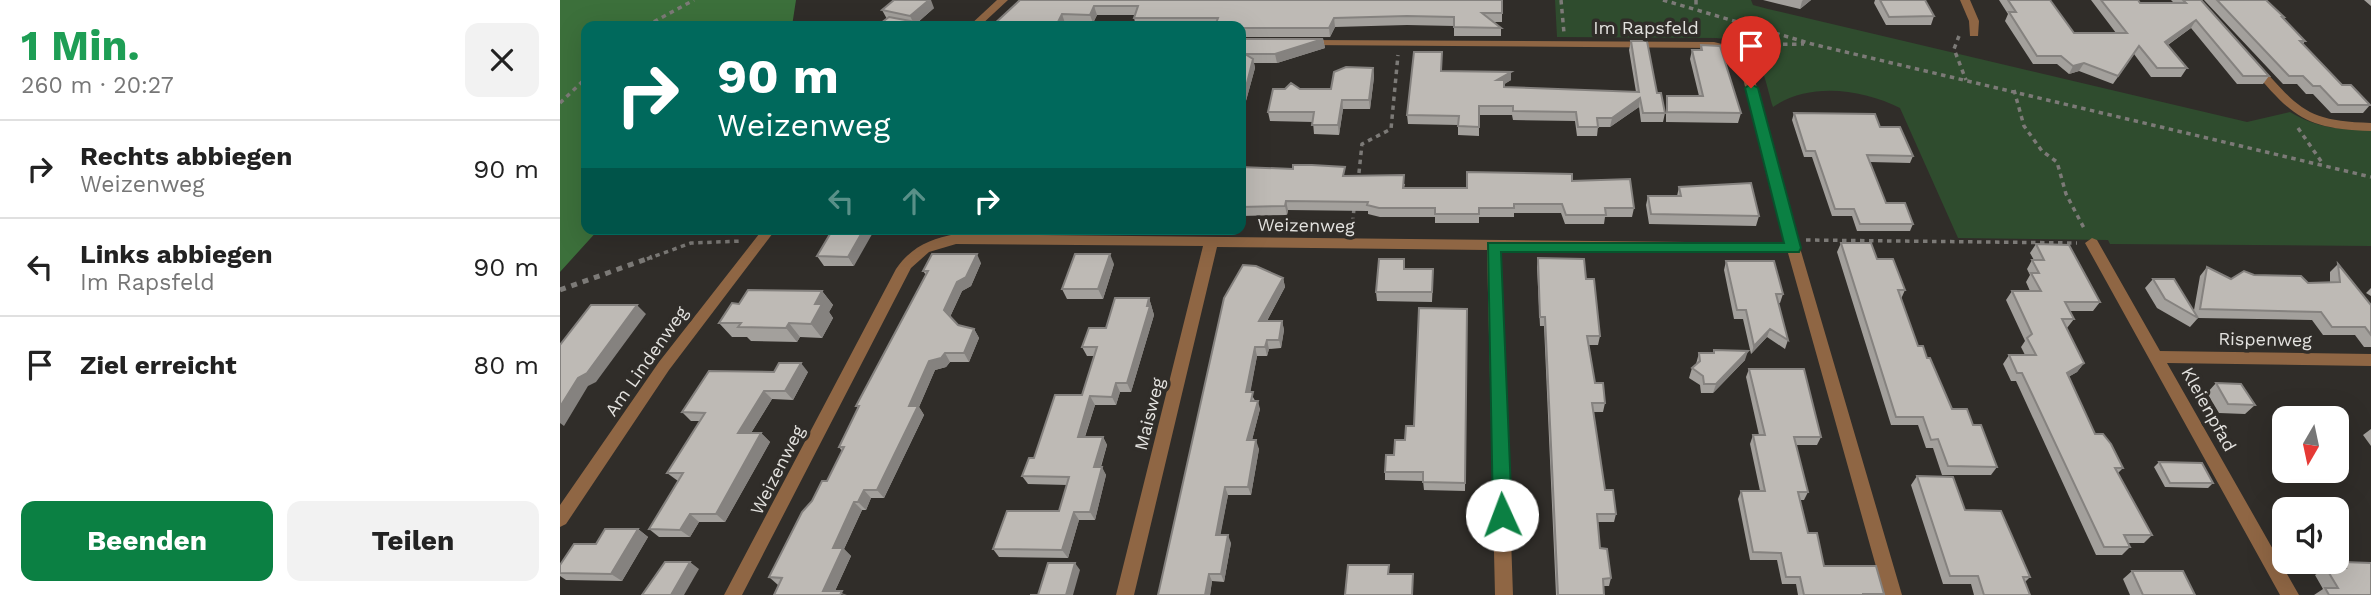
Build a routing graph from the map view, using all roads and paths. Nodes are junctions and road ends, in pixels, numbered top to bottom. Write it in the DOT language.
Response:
graph roads {
  1 [pos="694,0"];
  2 [pos="1003,0"];
  3 [pos="1561,0"];
  4 [pos="1664,0"];
  5 [pos="1696,0"];
  6 [pos="1965,0"];
  7 [pos="1696,9"];
  8 [pos="655,21"];
  9 [pos="980,21"];
  10 [pos="1974,34"];
  11 [pos="1294,43"];
  12 [pos="1399,43"];
  13 [pos="1565,44"];
  14 [pos="1812,44"];
  15 [pos="1734,50"];
  16 [pos="2249,61"];
  17 [pos="1966,80"];
  18 [pos="581,83"];
  19 [pos="2014,90"];
  20 [pos="560,103"];
  21 [pos="2302,116"];
  22 [pos="2371,127"];
  23 [pos="2324,166"];
  24 [pos="2371,177"];
  25 [pos="1357,186"];
  26 [pos="1355,199"];
  27 [pos="764,235"];
  28 [pos="758,242"];
  29 [pos="1211,242"];
  30 [pos="2092,243"];
  31 [pos="1792,244"];
  32 [pos="1350,246"];
  33 [pos="1494,247"];
  34 [pos="560,290"];
  35 [pos="2159,357"];
  36 [pos="2371,360"];
  37 [pos="560,519"];
  38 [pos="733,595"];
  39 [pos="1125,595"];
  40 [pos="1504,595"];
  41 [pos="1893,595"];
  42 [pos="2290,595"];
  1 -- 8 [label="path"];
  2 -- 9 [label="street"];
  3 -- 13 [label="path"];
  4 -- 7 [label="path"];
  5 -- 7 [label="path"];
  6 -- 10 [label="street"];
  7 -- 14 [label="path"];
  10 -- 17 [label="path"];
  11 -- 12 [label="street, Im Rapsfeld"];
  12 -- 13 [label="street, Im Rapsfeld"];
  12 -- 25 [label="path"];
  13 -- 15 [label="street, Im Rapsfeld"];
  14 -- 15 [label="path"];
  14 -- 17 [label="path"];
  15 -- 31 [label="street"];
  16 -- 21 [label="street"];
  17 -- 19 [label="path"];
  18 -- 20 [label="path"];
  19 -- 23 [label="path"];
  19 -- 30 [label="path"];
  21 -- 22 [label="street"];
  21 -- 23 [label="path"];
  23 -- 24 [label="path"];
  26 -- 32 [label="path"];
  27 -- 28 [label="street, Am Lindenweg"];
  28 -- 34 [label="path"];
  28 -- 37 [label="street, Am Lindenweg"];
  29 -- 32 [label="street, Weizenweg"];
  29 -- 38 [label="street, Weizenweg"];
  29 -- 39 [label="street, Maisweg"];
  30 -- 31 [label="path"];
  30 -- 35 [label="street, Kleienpfad"];
  31 -- 33 [label="street, Weizenweg"];
  31 -- 41 [label="street"];
  32 -- 33 [label="street, Weizenweg"];
  33 -- 40 [label="street"];
  35 -- 36 [label="street, Rispenweg"];
  35 -- 42 [label="street, Kleienpfad"];
}
